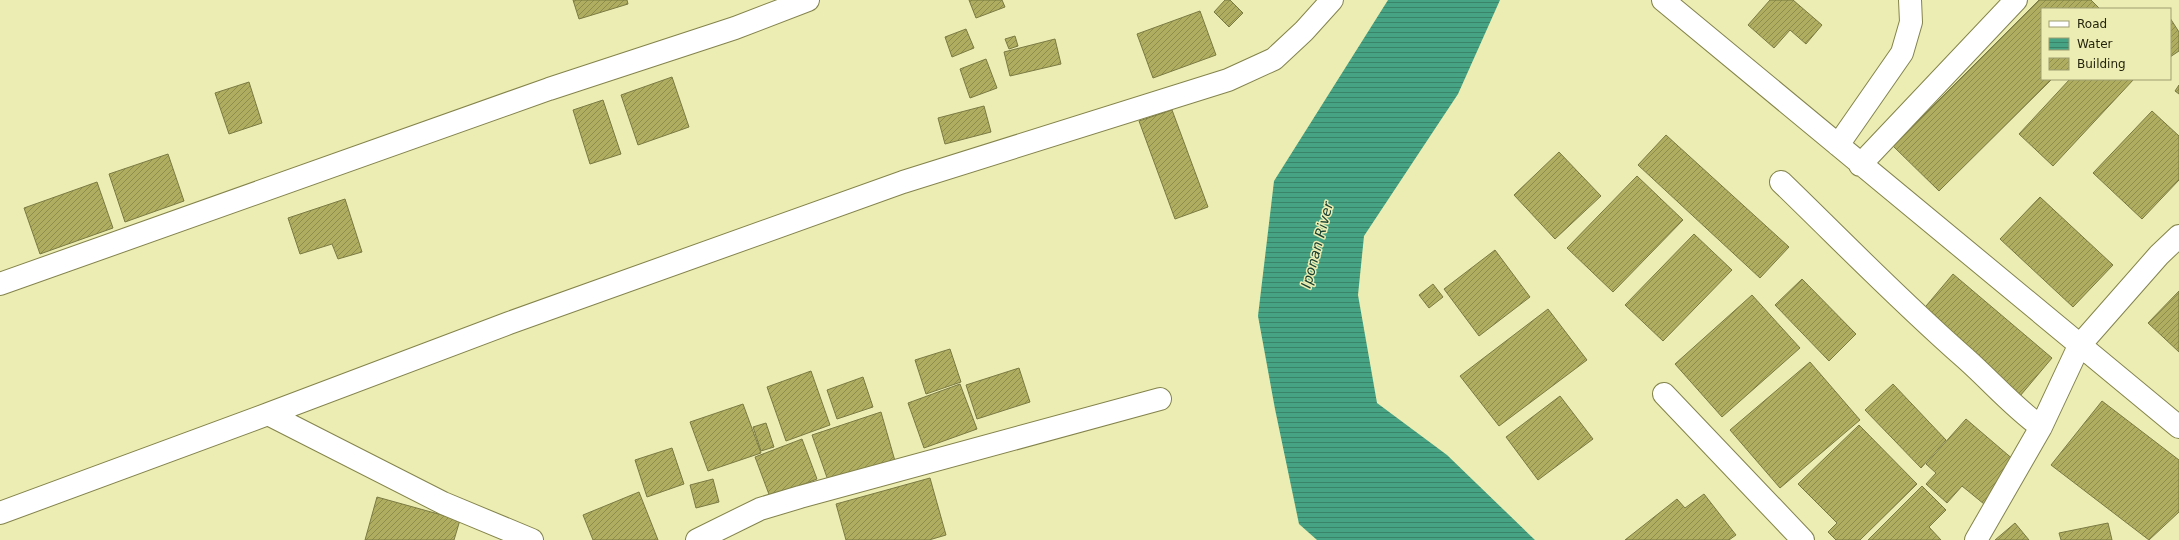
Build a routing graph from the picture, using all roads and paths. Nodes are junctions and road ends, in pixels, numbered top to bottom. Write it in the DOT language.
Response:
graph roads {
  1 [pos="808,0"];
  2 [pos="1332,0"];
  3 [pos="1663,0"];
  4 [pos="1910,0"];
  5 [pos="2016,0"];
  6 [pos="1838,145"];
  7 [pos="1860,165"];
  8 [pos="1781,182"];
  9 [pos="2179,236"];
  10 [pos="0,284"];
  11 [pos="2079,346"];
  12 [pos="1664,394"];
  13 [pos="1160,399"];
  14 [pos="268,414"];
  15 [pos="2041,427"];
  16 [pos="2179,427"];
  17 [pos="0,514"];
  18 [pos="532,540"];
  19 [pos="697,540"];
  20 [pos="1803,540"];
  21 [pos="1976,540"];
  1 -- 10 [label="street"];
  2 -- 14 [label="street"];
  3 -- 6 [label="street"];
  4 -- 6 [label="street"];
  5 -- 7 [label="street"];
  6 -- 7 [label="street"];
  7 -- 11 [label="street"];
  8 -- 15 [label="street"];
  9 -- 11 [label="street"];
  11 -- 15 [label="street"];
  11 -- 16 [label="street"];
  12 -- 20 [label="street"];
  13 -- 19 [label="street"];
  14 -- 17 [label="street"];
  14 -- 18 [label="street"];
  15 -- 21 [label="street"];
}
